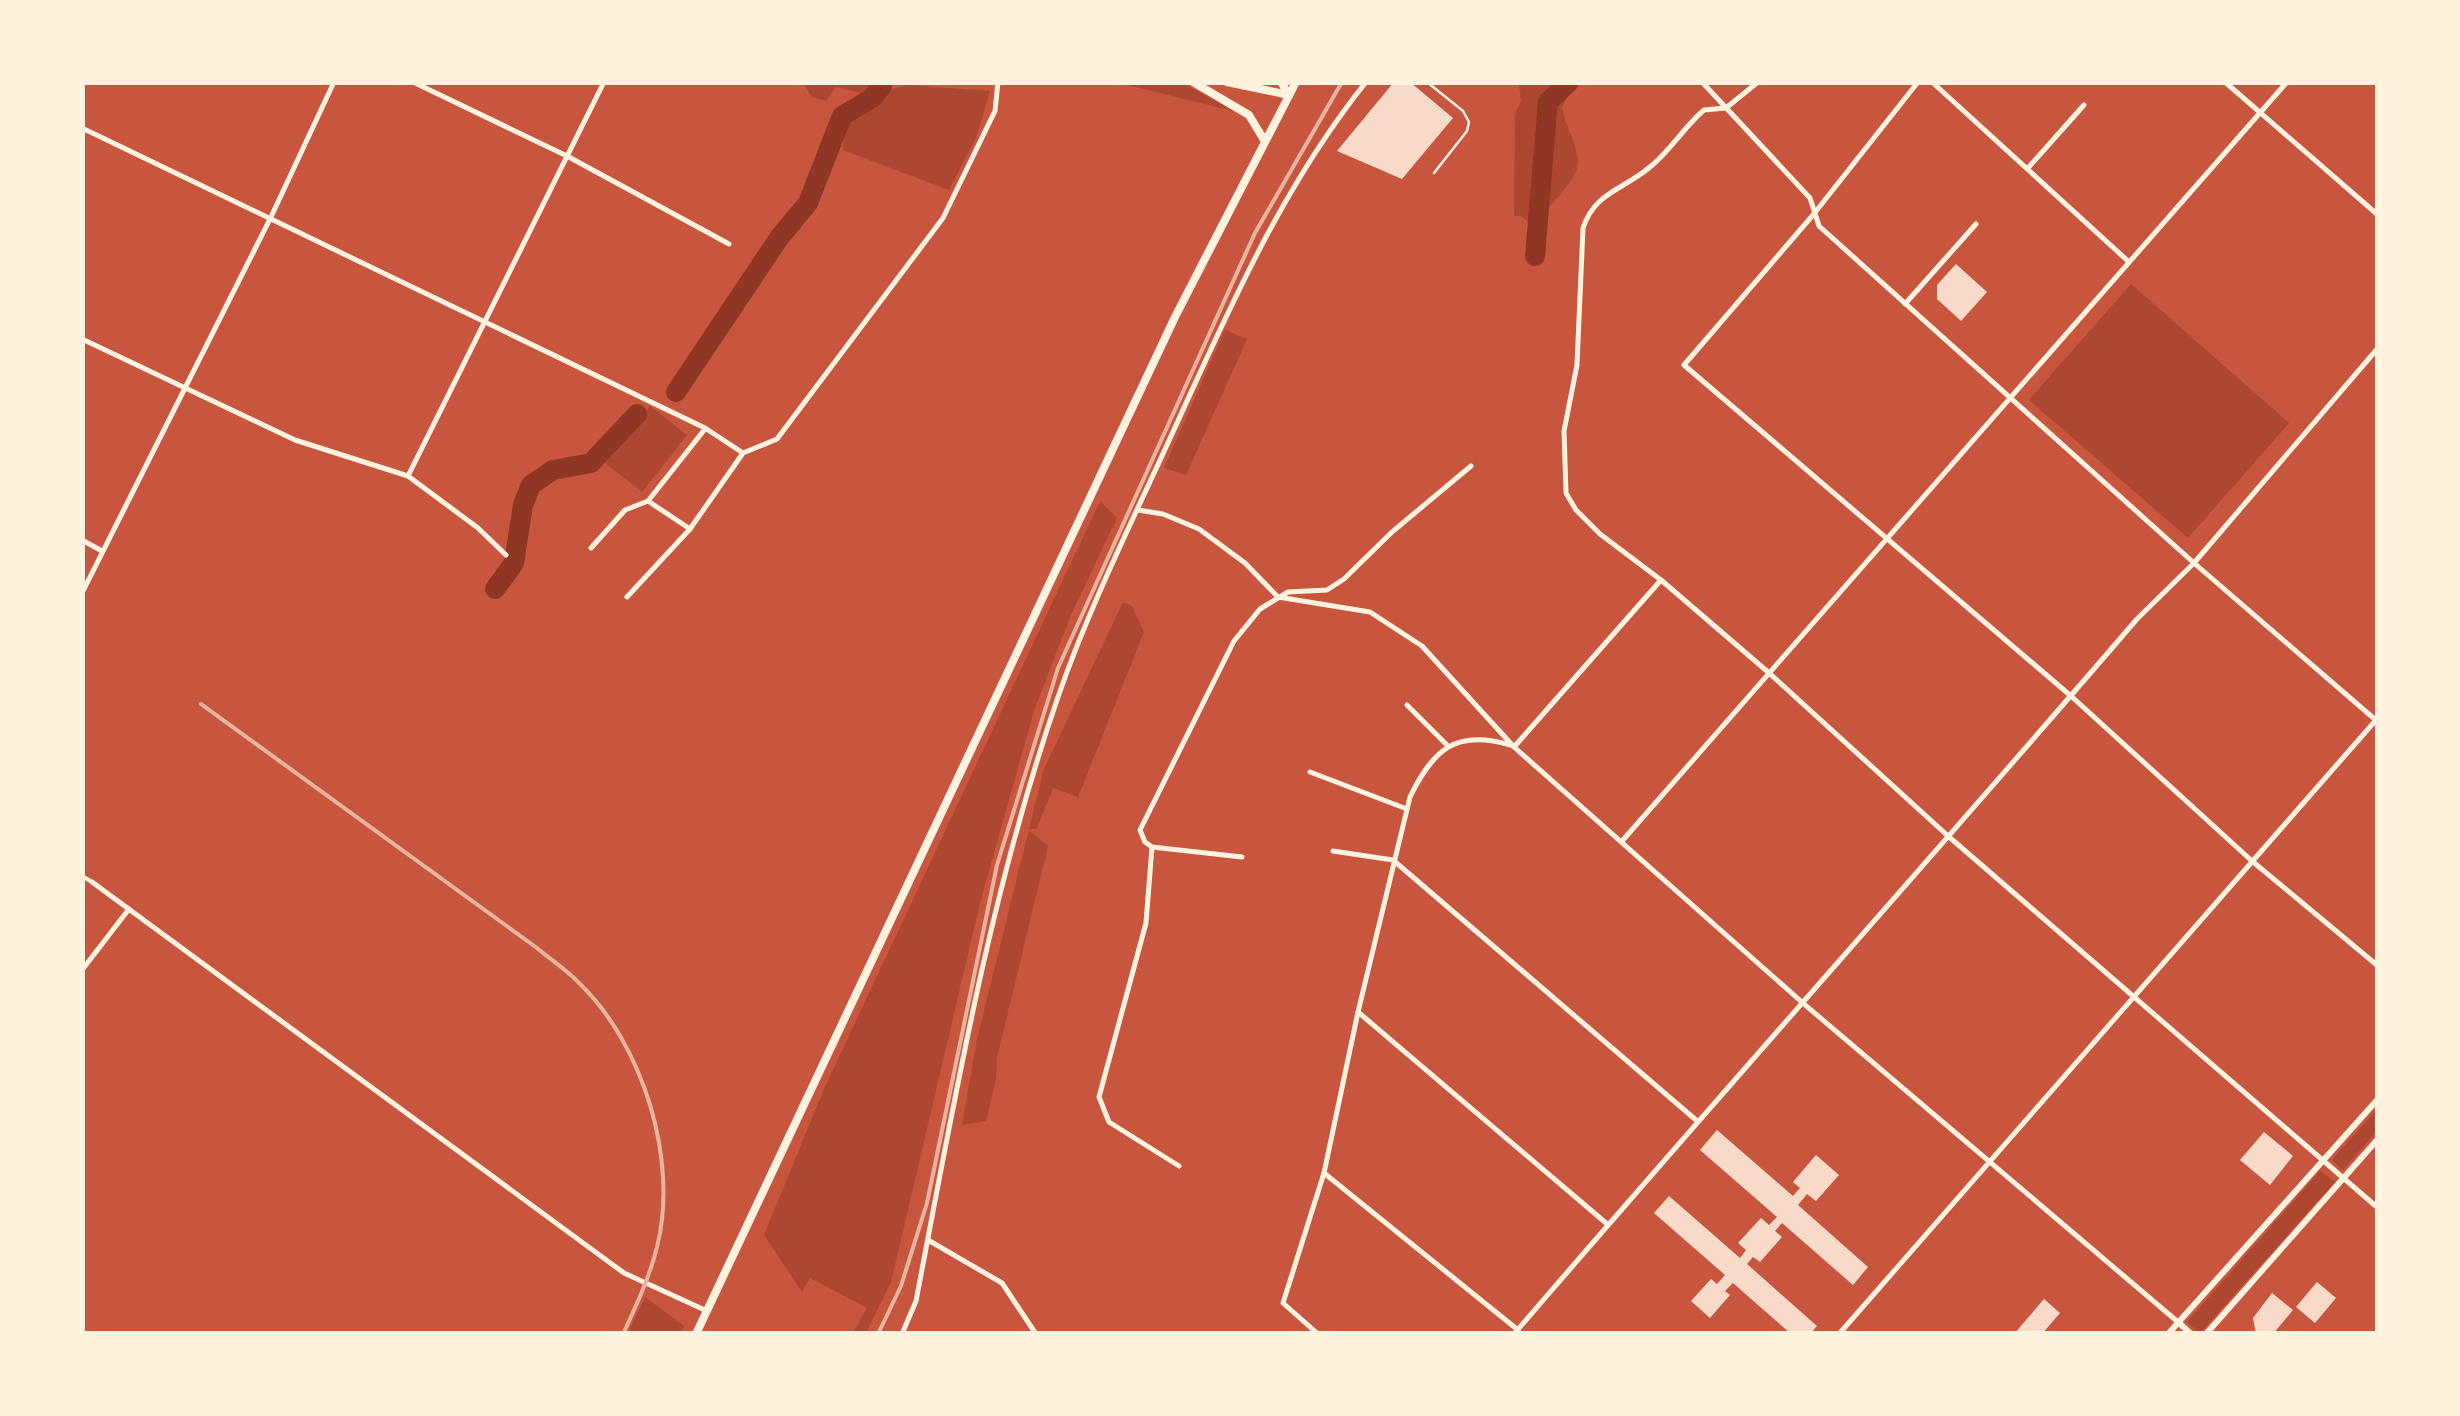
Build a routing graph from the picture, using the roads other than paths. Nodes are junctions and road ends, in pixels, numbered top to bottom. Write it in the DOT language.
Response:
graph roads {
  1 [pos="334,82"];
  2 [pos="414,82"];
  3 [pos="604,82"];
  4 [pos="998,82"];
  5 [pos="1193,82"];
  6 [pos="1227,82"];
  7 [pos="1280,82"];
  8 [pos="1297,82"];
  9 [pos="1366,82"];
  10 [pos="1427,82"];
  11 [pos="1702,82"];
  12 [pos="1758,82"];
  13 [pos="1918,82"];
  14 [pos="1932,82"];
  15 [pos="2225,82"];
  16 [pos="2287,82"];
  17 [pos="1289,95"];
  18 [pos="2084,105"];
  19 [pos="1726,108"];
  20 [pos="2261,114"];
  21 [pos="82,128"];
  22 [pos="1264,140"];
  23 [pos="567,156"];
  24 [pos="2028,168"];
  25 [pos="1434,173"];
  26 [pos="1813,215"];
  27 [pos="2378,215"];
  28 [pos="271,217"];
  29 [pos="1976,224"];
  30 [pos="729,244"];
  31 [pos="2129,262"];
  32 [pos="1905,304"];
  33 [pos="485,323"];
  34 [pos="82,340"];
  35 [pos="2378,348"];
  36 [pos="184,387"];
  37 [pos="2009,398"];
  38 [pos="706,428"];
  39 [pos="743,453"];
  40 [pos="1471,466"];
  41 [pos="408,476"];
  42 [pos="648,500"];
  43 [pos="1138,510"];
  44 [pos="690,529"];
  45 [pos="82,540"];
  46 [pos="1886,541"];
  47 [pos="591,548"];
  48 [pos="103,552"];
  49 [pos="506,556"];
  50 [pos="2194,563"];
  51 [pos="1661,580"];
  52 [pos="82,593"];
  53 [pos="627,596"];
  54 [pos="1278,597"];
  55 [pos="1768,672"];
  56 [pos="2071,696"];
  57 [pos="1407,705"];
  58 [pos="2377,720"];
  59 [pos="1447,745"];
  60 [pos="1514,746"];
  61 [pos="1310,772"];
  62 [pos="1407,808"];
  63 [pos="1948,836"];
  64 [pos="1622,840"];
  65 [pos="1152,847"];
  66 [pos="1334,851"];
  67 [pos="1242,857"];
  68 [pos="1393,860"];
  69 [pos="2252,860"];
  70 [pos="82,876"];
  71 [pos="92,882"];
  72 [pos="128,909"];
  73 [pos="2378,966"];
  74 [pos="82,970"];
  75 [pos="2135,996"];
  76 [pos="1804,1004"];
  77 [pos="1358,1012"];
  78 [pos="2378,1099"];
  79 [pos="1696,1120"];
  80 [pos="2378,1139"];
  81 [pos="2322,1161"];
  82 [pos="1988,1162"];
  83 [pos="1179,1166"];
  84 [pos="1324,1173"];
  85 [pos="2344,1178"];
  86 [pos="2378,1208"];
  87 [pos="1606,1223"];
  88 [pos="928,1240"];
  89 [pos="707,1311"];
  90 [pos="2178,1322"];
  91 [pos="1516,1331"];
  92 [pos="696,1334"];
  93 [pos="902,1334"];
  94 [pos="1036,1334"];
  95 [pos="1318,1334"];
  96 [pos="1838,1334"];
  97 [pos="2168,1334"];
  98 [pos="2191,1334"];
  99 [pos="2206,1334"];
  1 -- 28 [label="street"];
  2 -- 23 [label="street"];
  3 -- 23 [label="street"];
  4 -- 39 [label="street"];
  5 -- 22 [label="main road"];
  6 -- 17 [label="main road"];
  7 -- 17 [label="main road"];
  8 -- 17 [label="main road"];
  9 -- 43 [label="street"];
  10 -- 25 [label="lane"];
  11 -- 19 [label="street"];
  12 -- 19 [label="street"];
  13 -- 26 [label="street"];
  14 -- 24 [label="street"];
  15 -- 20 [label="street"];
  16 -- 20 [label="street"];
  17 -- 22 [label="main road"];
  18 -- 24 [label="street"];
  19 -- 26 [label="street"];
  19 -- 51 [label="street"];
  20 -- 27 [label="street"];
  20 -- 31 [label="street"];
  21 -- 28 [label="street"];
  22 -- 89 [label="main road"];
  23 -- 30 [label="street"];
  23 -- 33 [label="street"];
  24 -- 31 [label="street"];
  26 -- 32 [label="street"];
  26 -- 46 [label="street"];
  28 -- 33 [label="street"];
  28 -- 36 [label="street"];
  29 -- 32 [label="street"];
  31 -- 37 [label="street"];
  32 -- 37 [label="street"];
  33 -- 38 [label="street"];
  33 -- 41 [label="street"];
  34 -- 36 [label="street"];
  35 -- 50 [label="street"];
  36 -- 41 [label="street"];
  36 -- 48 [label="street"];
  37 -- 46 [label="street"];
  37 -- 50 [label="street"];
  38 -- 39 [label="street"];
  38 -- 42 [label="street"];
  39 -- 44 [label="street"];
  40 -- 54 [label="street"];
  41 -- 49 [label="street"];
  42 -- 44 [label="street"];
  42 -- 47 [label="street"];
  43 -- 54 [label="street"];
  43 -- 88 [label="street"];
  44 -- 53 [label="street"];
  45 -- 48 [label="street"];
  46 -- 55 [label="street"];
  46 -- 56 [label="street"];
  48 -- 52 [label="street"];
  50 -- 56 [label="street"];
  50 -- 58 [label="street"];
  51 -- 55 [label="street"];
  51 -- 60 [label="street"];
  54 -- 60 [label="street"];
  54 -- 65 [label="street"];
  55 -- 63 [label="street"];
  55 -- 64 [label="street"];
  56 -- 63 [label="street"];
  56 -- 69 [label="street"];
  57 -- 59 [label="street"];
  58 -- 69 [label="street"];
  59 -- 60 [label="street"];
  59 -- 62 [label="street"];
  60 -- 64 [label="street"];
  61 -- 62 [label="street"];
  62 -- 68 [label="street"];
  63 -- 75 [label="street"];
  63 -- 76 [label="street"];
  64 -- 76 [label="street"];
  65 -- 67 [label="street"];
  65 -- 83 [label="street"];
  66 -- 68 [label="street"];
  68 -- 77 [label="street"];
  68 -- 79 [label="street"];
  69 -- 73 [label="street"];
  69 -- 75 [label="street"];
  70 -- 71 [label="street"];
  71 -- 72 [label="street"];
  72 -- 74 [label="street"];
  72 -- 89 [label="street"];
  75 -- 81 [label="street"];
  75 -- 82 [label="street"];
  76 -- 79 [label="street"];
  76 -- 82 [label="street"];
  77 -- 84 [label="street"];
  77 -- 87 [label="street"];
  78 -- 81 [label="street"];
  79 -- 87 [label="street"];
  80 -- 85 [label="street"];
  81 -- 85 [label="street"];
  81 -- 90 [label="street"];
  82 -- 90 [label="street"];
  82 -- 96 [label="street"];
  84 -- 91 [label="street"];
  84 -- 95 [label="street"];
  85 -- 86 [label="street"];
  85 -- 99 [label="street"];
  87 -- 91 [label="street"];
  88 -- 93 [label="street"];
  88 -- 94 [label="street"];
  89 -- 92 [label="main road"];
  90 -- 97 [label="street"];
  90 -- 98 [label="street"];
}
